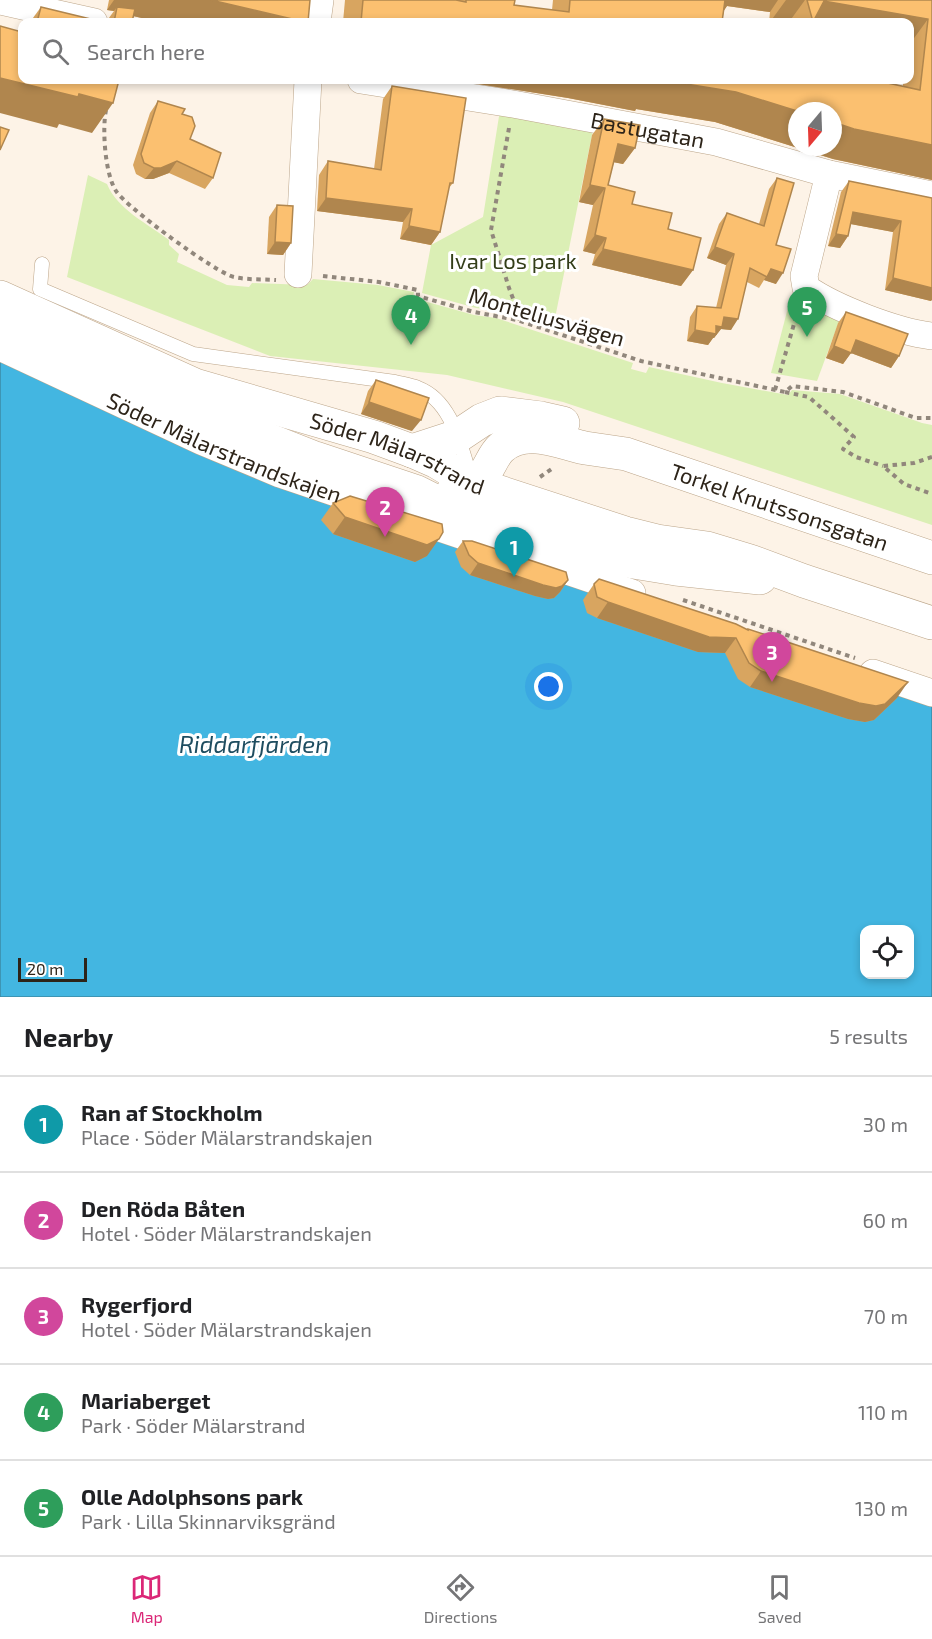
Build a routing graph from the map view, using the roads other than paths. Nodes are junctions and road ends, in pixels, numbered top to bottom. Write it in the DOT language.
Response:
graph roads {
  1 [pos="320,0"];
  2 [pos="0,1"];
  3 [pos="88,14"];
  4 [pos="318,18"];
  5 [pos="308,84"];
  6 [pos="386,84"];
  7 [pos="829,174"];
  8 [pos="932,195"];
  9 [pos="42,264"];
  10 [pos="298,274"];
  11 [pos="0,297"];
  12 [pos="0,323"];
  13 [pos="932,336"];
  14 [pos="0,347"];
  15 [pos="527,416"];
  16 [pos="458,436"];
  17 [pos="412,451"];
  18 [pos="626,454"];
  19 [pos="472,483"];
  20 [pos="417,492"];
  21 [pos="508,525"];
  22 [pos="932,558"];
  23 [pos="804,581"];
  24 [pos="654,600"];
  25 [pos="932,623"];
  26 [pos="854,667"];
  27 [pos="932,693"];
  1 -- 4 [label="street"];
  2 -- 3 [label="street"];
  5 -- 10 [label="street"];
  6 -- 7 [label="street, Bastugatan"];
  7 -- 8 [label="street, Bastugatan"];
  7 -- 13 [label="street"];
  9 -- 16 [label="lane"];
  11 -- 17 [label="street, Söder Mälarstrand"];
  12 -- 20 [label="street, Söder Mälarstrand"];
  14 -- 24 [label="street, Söder Mälarstrandskajen"];
  15 -- 16 [label="street, Torkel Knutssonsgatan"];
  15 -- 18 [label="street, Torkel Knutssonsgatan"];
  15 -- 19 [label="street, Torkel Knutssonsgatan"];
  16 -- 17 [label="street, Torkel Knutssonsgatan"];
  16 -- 19 [label="lane"];
  17 -- 19 [label="street, Söder Mälarstrand"];
  18 -- 19 [label="street, Torkel Knutssonsgatan"];
  18 -- 22 [label="street, Torkel Knutssonsgatan"];
  19 -- 20 [label="street"];
  19 -- 21 [label="street"];
  19 -- 23 [label="street, Söder Mälarstrand"];
  20 -- 21 [label="street, Söder Mälarstrand"];
  21 -- 23 [label="street, Söder Mälarstrand"];
  23 -- 25 [label="street, Söder Mälarstrand"];
  26 -- 27 [label="street"];
}
